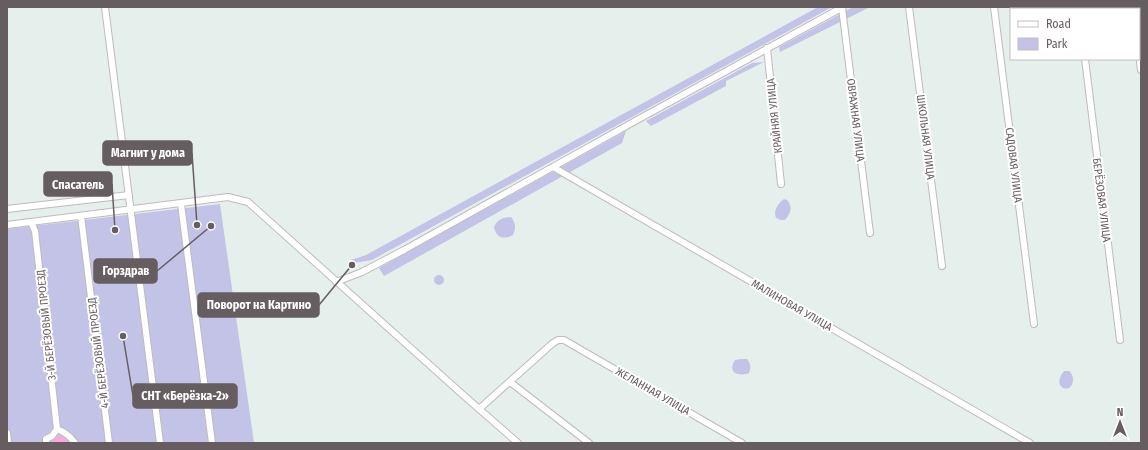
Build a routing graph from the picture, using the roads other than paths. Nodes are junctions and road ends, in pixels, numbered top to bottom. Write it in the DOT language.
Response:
graph roads {
  1 [pos="105,7"];
  2 [pos="842,7"];
  3 [pos="909,7"];
  4 [pos="994,7"];
  5 [pos="767,48"];
  6 [pos="1085,60"];
  7 [pos="1140,60"];
  8 [pos="1141,70"];
  9 [pos="553,167"];
  10 [pos="781,184"];
  11 [pos="128,195"];
  12 [pos="181,204"];
  13 [pos="7,209"];
  14 [pos="130,210"];
  15 [pos="82,216"];
  16 [pos="31,222"];
  17 [pos="7,225"];
  18 [pos="870,233"];
  19 [pos="942,266"];
  20 [pos="336,282"];
  21 [pos="1034,324"];
  22 [pos="1120,340"];
  23 [pos="510,382"];
  24 [pos="479,409"];
  25 [pos="57,429"];
  26 [pos="7,433"];
  27 [pos="8,443"];
  28 [pos="46,443"];
  29 [pos="75,443"];
  30 [pos="109,443"];
  31 [pos="160,443"];
  32 [pos="212,443"];
  33 [pos="518,443"];
  34 [pos="589,443"];
  35 [pos="742,443"];
  36 [pos="1030,443"];
  1 -- 11 [label="street"];
  2 -- 5 [label="street"];
  2 -- 18 [label="street, ОВРАЖНАЯ УЛИЦА"];
  3 -- 19 [label="street, ШКОЛЬНАЯ УЛИЦА"];
  4 -- 21 [label="street, САДОВАЯ УЛИЦА"];
  5 -- 9 [label="street"];
  5 -- 10 [label="street, КРАЙНЯЯ УЛИЦА"];
  6 -- 22 [label="street, БЕРЁЗОВАЯ УЛИЦА"];
  7 -- 8 [label="street"];
  9 -- 20 [label="street"];
  9 -- 36 [label="street, МАЛИНОВАЯ УЛИЦА"];
  11 -- 13 [label="street"];
  11 -- 14 [label="street"];
  12 -- 14 [label="street"];
  12 -- 20 [label="street"];
  12 -- 32 [label="street"];
  14 -- 15 [label="street"];
  14 -- 31 [label="street"];
  15 -- 16 [label="street"];
  15 -- 30 [label="street, 4-Й БЕРЁЗОВЫЙ ПРОЕЗД"];
  16 -- 17 [label="street"];
  16 -- 25 [label="street, 3-Й БЕРЁЗОВЫЙ ПРОЕЗД"];
  20 -- 24 [label="street"];
  23 -- 24 [label="street"];
  23 -- 34 [label="street"];
  23 -- 35 [label="street, ЖЕЛАННАЯ УЛИЦА"];
  24 -- 33 [label="street"];
  25 -- 28 [label="street"];
  25 -- 29 [label="street"];
  26 -- 27 [label="street"];
}
